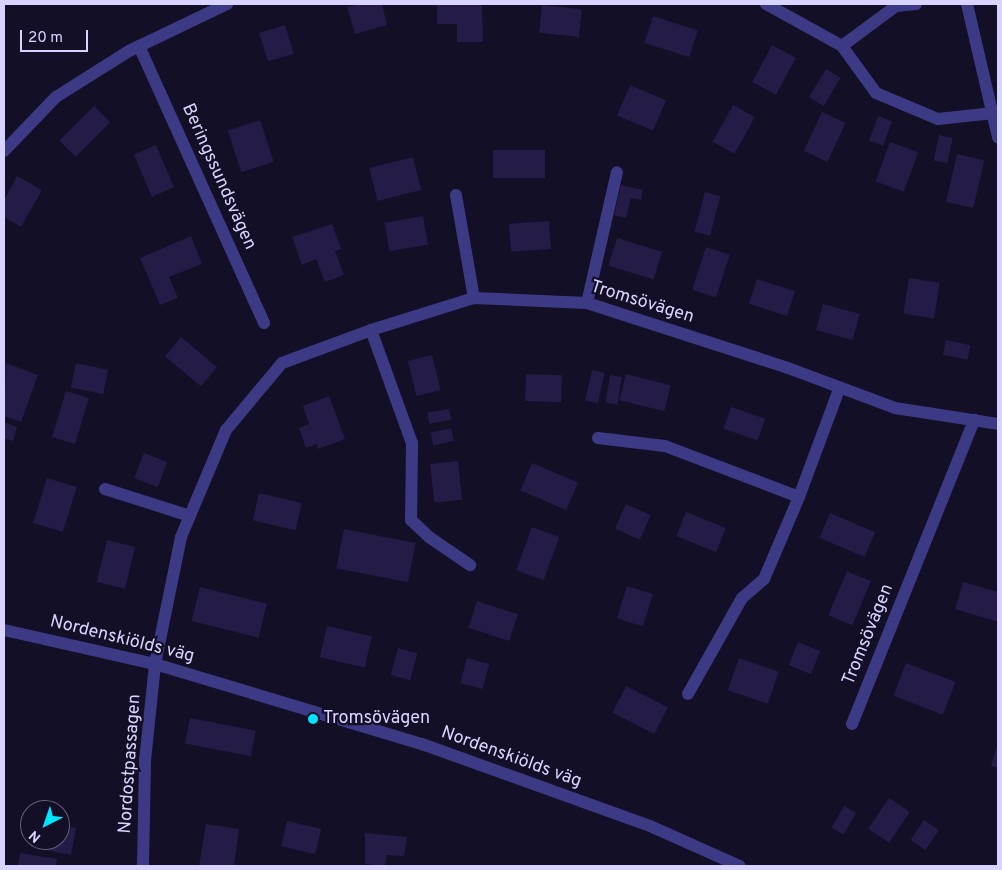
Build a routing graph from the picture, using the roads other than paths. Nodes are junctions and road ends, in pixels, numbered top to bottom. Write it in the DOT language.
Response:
graph roads {
  1 [pos="227,4"];
  2 [pos="766,4"];
  3 [pos="916,4"];
  4 [pos="968,4"];
  5 [pos="139,46"];
  6 [pos="842,46"];
  7 [pos="994,113"];
  8 [pos="998,137"];
  9 [pos="4,151"];
  10 [pos="617,172"];
  11 [pos="456,195"];
  12 [pos="474,298"];
  13 [pos="587,303"];
  14 [pos="264,323"];
  15 [pos="371,330"];
  16 [pos="840,387"];
  17 [pos="974,420"];
  18 [pos="998,424"];
  19 [pos="598,438"];
  20 [pos="105,489"];
  21 [pos="799,497"];
  22 [pos="190,516"];
  23 [pos="470,566"];
  24 [pos="4,630"];
  25 [pos="155,664"];
  26 [pos="688,694"];
  27 [pos="852,724"];
  28 [pos="142,866"];
  29 [pos="740,866"];
  1 -- 5 [label="street"];
  2 -- 6 [label="street"];
  3 -- 6 [label="street"];
  4 -- 7 [label="street"];
  5 -- 9 [label="street"];
  5 -- 14 [label="street, Beringssundsvägen"];
  6 -- 7 [label="street"];
  7 -- 8 [label="street"];
  10 -- 13 [label="street"];
  11 -- 12 [label="street"];
  12 -- 13 [label="street, Tromsövägen"];
  12 -- 15 [label="street, Tromsövägen"];
  13 -- 16 [label="street, Tromsövägen"];
  15 -- 22 [label="street, Tromsövägen"];
  15 -- 23 [label="street"];
  16 -- 17 [label="street, Tromsövägen"];
  16 -- 21 [label="street"];
  17 -- 18 [label="street, Tromsövägen"];
  17 -- 27 [label="street, Tromsövägen"];
  19 -- 21 [label="street"];
  20 -- 22 [label="street"];
  21 -- 26 [label="street"];
  22 -- 25 [label="street, Tromsövägen"];
  24 -- 25 [label="street, Nordenskiölds väg"];
  25 -- 28 [label="street, Nordostpassagen"];
  25 -- 29 [label="street, Nordenskiölds väg"];
}
